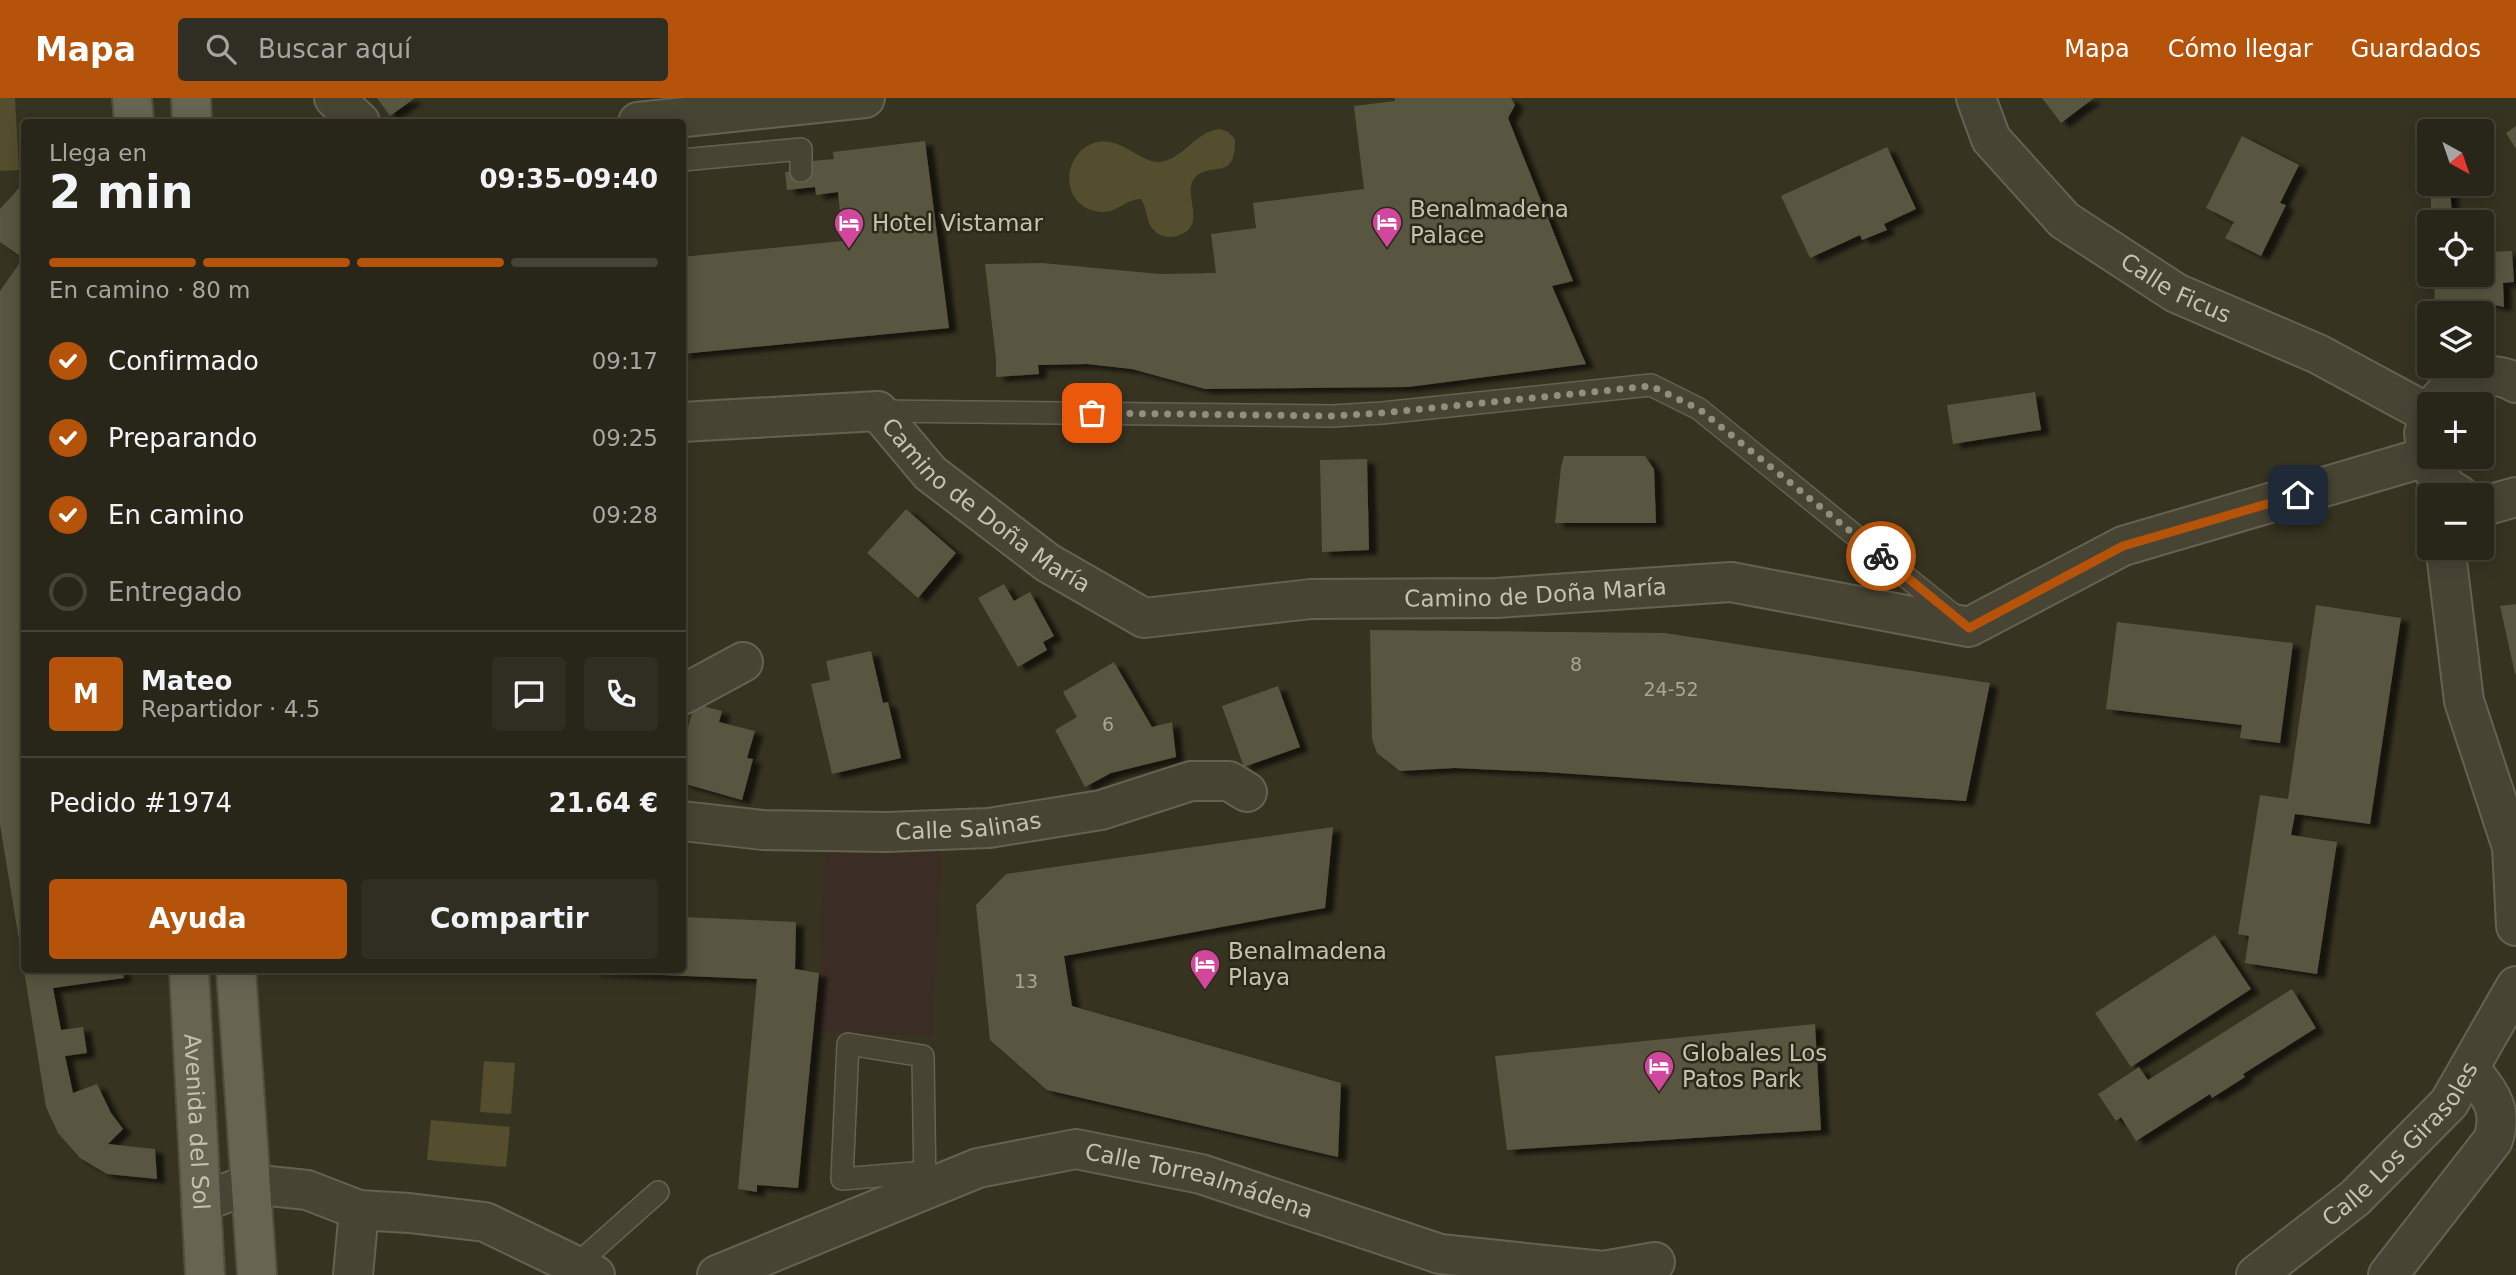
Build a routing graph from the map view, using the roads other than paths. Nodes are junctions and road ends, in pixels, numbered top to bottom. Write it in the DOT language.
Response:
graph roads {
  1 [pos="132,98"];
  2 [pos="191,98"];
  3 [pos="334,98"];
  4 [pos="865,98"];
  5 [pos="1976,98"];
  6 [pos="134,119"];
  7 [pos="192,119"];
  8 [pos="357,119"];
  9 [pos="666,119"];
  10 [pos="686,160"];
  11 [pos="801,171"];
  12 [pos="2516,383"];
  13 [pos="2449,392"];
  14 [pos="2417,408"];
  15 [pos="878,411"];
  16 [pos="686,422"];
  17 [pos="2417,460"];
  18 [pos="2516,497"];
  19 [pos="2494,503"];
  20 [pos="2447,560"];
  21 [pos="1969,628"];
  22 [pos="743,662"];
  23 [pos="686,693"];
  24 [pos="1247,792"];
  25 [pos="686,821"];
  26 [pos="2516,926"];
  27 [pos="189,973"];
  28 [pos="236,973"];
  29 [pos="2516,986"];
  30 [pos="2470,1068"];
  31 [pos="925,1181"];
  32 [pos="251,1184"];
  33 [pos="658,1192"];
  34 [pos="201,1202"];
  35 [pos="359,1210"];
  36 [pos="1655,1262"];
  37 [pos="585,1270"];
  38 [pos="205,1275"];
  39 [pos="257,1275"];
  40 [pos="353,1275"];
  41 [pos="717,1275"];
  42 [pos="2256,1275"];
  43 [pos="2388,1275"];
  1 -- 6 [label="main road"];
  2 -- 7 [label="main road"];
  3 -- 8 [label="street"];
  4 -- 9 [label="street"];
  5 -- 14 [label="street, Calle Ficus"];
  10 -- 11 [label="lane"];
  12 -- 13 [label="street"];
  15 -- 16 [label="street, Camino de Doña María"];
  15 -- 21 [label="street, Camino de Doña María"];
  15 -- 21 [label="lane"];
  17 -- 21 [label="street"];
  18 -- 19 [label="street"];
  20 -- 26 [label="street"];
  22 -- 23 [label="street"];
  24 -- 25 [label="street, Calle Salinas"];
  27 -- 34 [label="main road, Avenida del Sol"];
  28 -- 32 [label="main road"];
  29 -- 30 [label="street, Calle Los Girasoles"];
  30 -- 42 [label="street, Calle Los Girasoles"];
  30 -- 43 [label="street"];
  31 -- 31 [label="lane"];
  31 -- 36 [label="street, Calle Torrealmádena"];
  31 -- 41 [label="street, Calle Torrealmádena"];
  32 -- 34 [label="street"];
  32 -- 35 [label="street"];
  32 -- 39 [label="main road"];
  33 -- 37 [label="lane"];
  34 -- 38 [label="main road, Avenida del Sol"];
  35 -- 37 [label="street"];
  35 -- 40 [label="street"];
}
